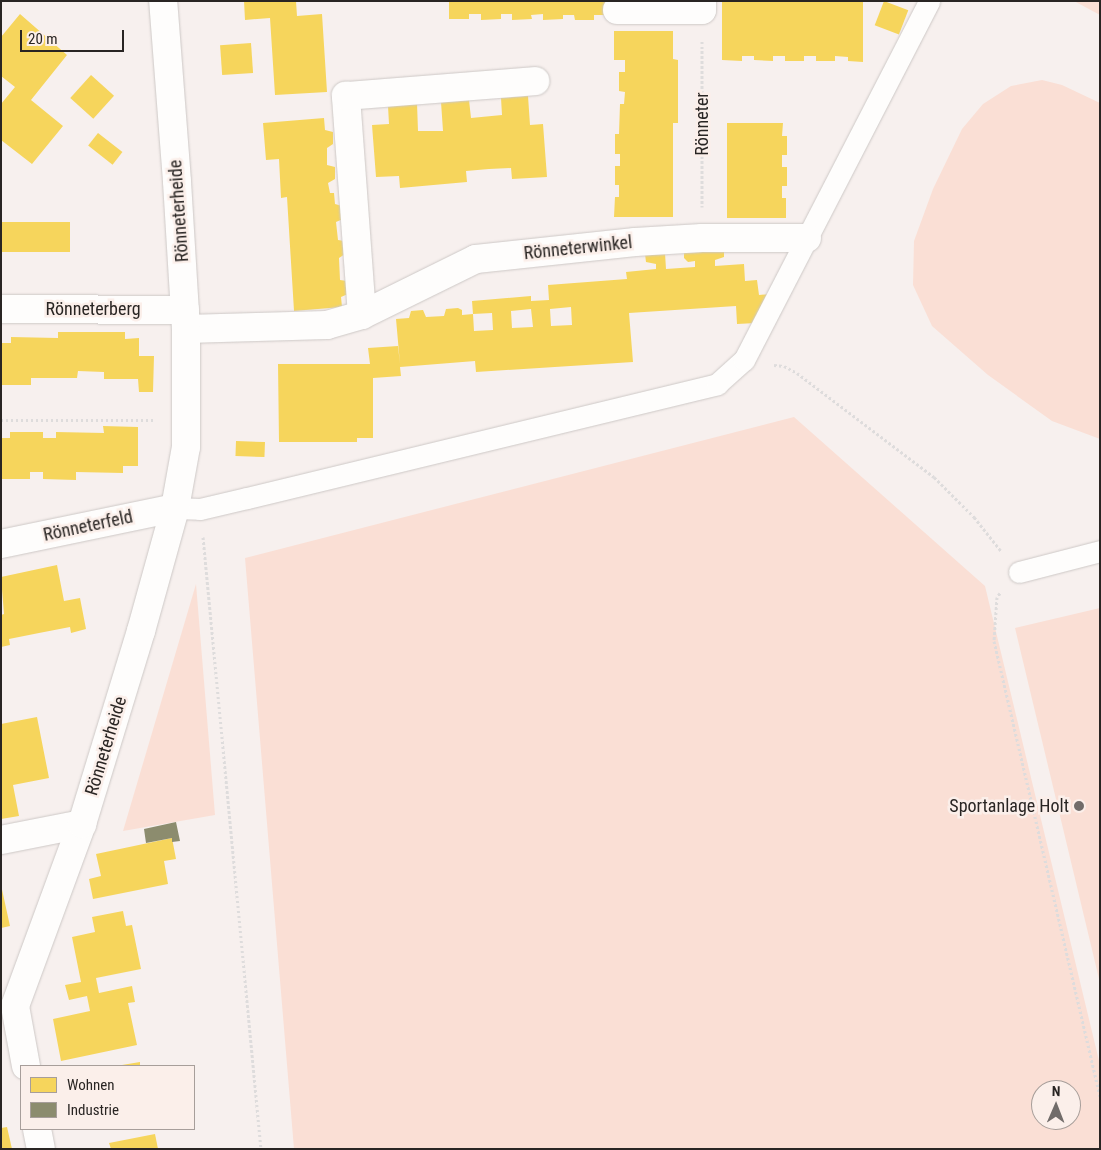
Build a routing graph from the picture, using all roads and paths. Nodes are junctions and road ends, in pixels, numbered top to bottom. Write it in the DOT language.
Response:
graph roads {
  1 [pos="163,1"];
  2 [pos="929,1"];
  3 [pos="702,6"];
  4 [pos="616,10"];
  5 [pos="535,81"];
  6 [pos="702,238"];
  7 [pos="807,238"];
  8 [pos="1,309"];
  9 [pos="362,315"];
  10 [pos="186,320"];
  11 [pos="744,360"];
  12 [pos="1,420"];
  13 [pos="186,421"];
  14 [pos="188,508"];
  15 [pos="1,544"];
  16 [pos="1100,551"];
  17 [pos="1019,572"];
  18 [pos="82,824"];
  19 [pos="1,840"];
  20 [pos="26,1065"];
  21 [pos="1100,1098"];
  22 [pos="37,1130"];
  23 [pos="41,1149"];
  24 [pos="261,1149"];
  1 -- 10 [label="street, Rönneterheide"];
  2 -- 7 [label="lane"];
  3 -- 4 [label="street"];
  3 -- 6 [label="path, Rönneter"];
  5 -- 9 [label="street"];
  6 -- 7 [label="street, Rönneterwinkel"];
  6 -- 9 [label="street, Rönneterwinkel"];
  7 -- 11 [label="lane"];
  8 -- 10 [label="street, Rönneterberg"];
  9 -- 10 [label="street, Rönneterwinkel"];
  10 -- 13 [label="street, Rönneterheide"];
  11 -- 14 [label="lane"];
  11 -- 17 [label="path"];
  12 -- 13 [label="path"];
  13 -- 14 [label="street, Rönneterheide"];
  14 -- 15 [label="street, Rönneterfeld"];
  14 -- 18 [label="street, Rönneterheide"];
  14 -- 24 [label="path"];
  16 -- 17 [label="lane"];
  17 -- 21 [label="path"];
  18 -- 19 [label="street"];
  18 -- 20 [label="street, Rönneterheide"];
  22 -- 23 [label="street"];
}
